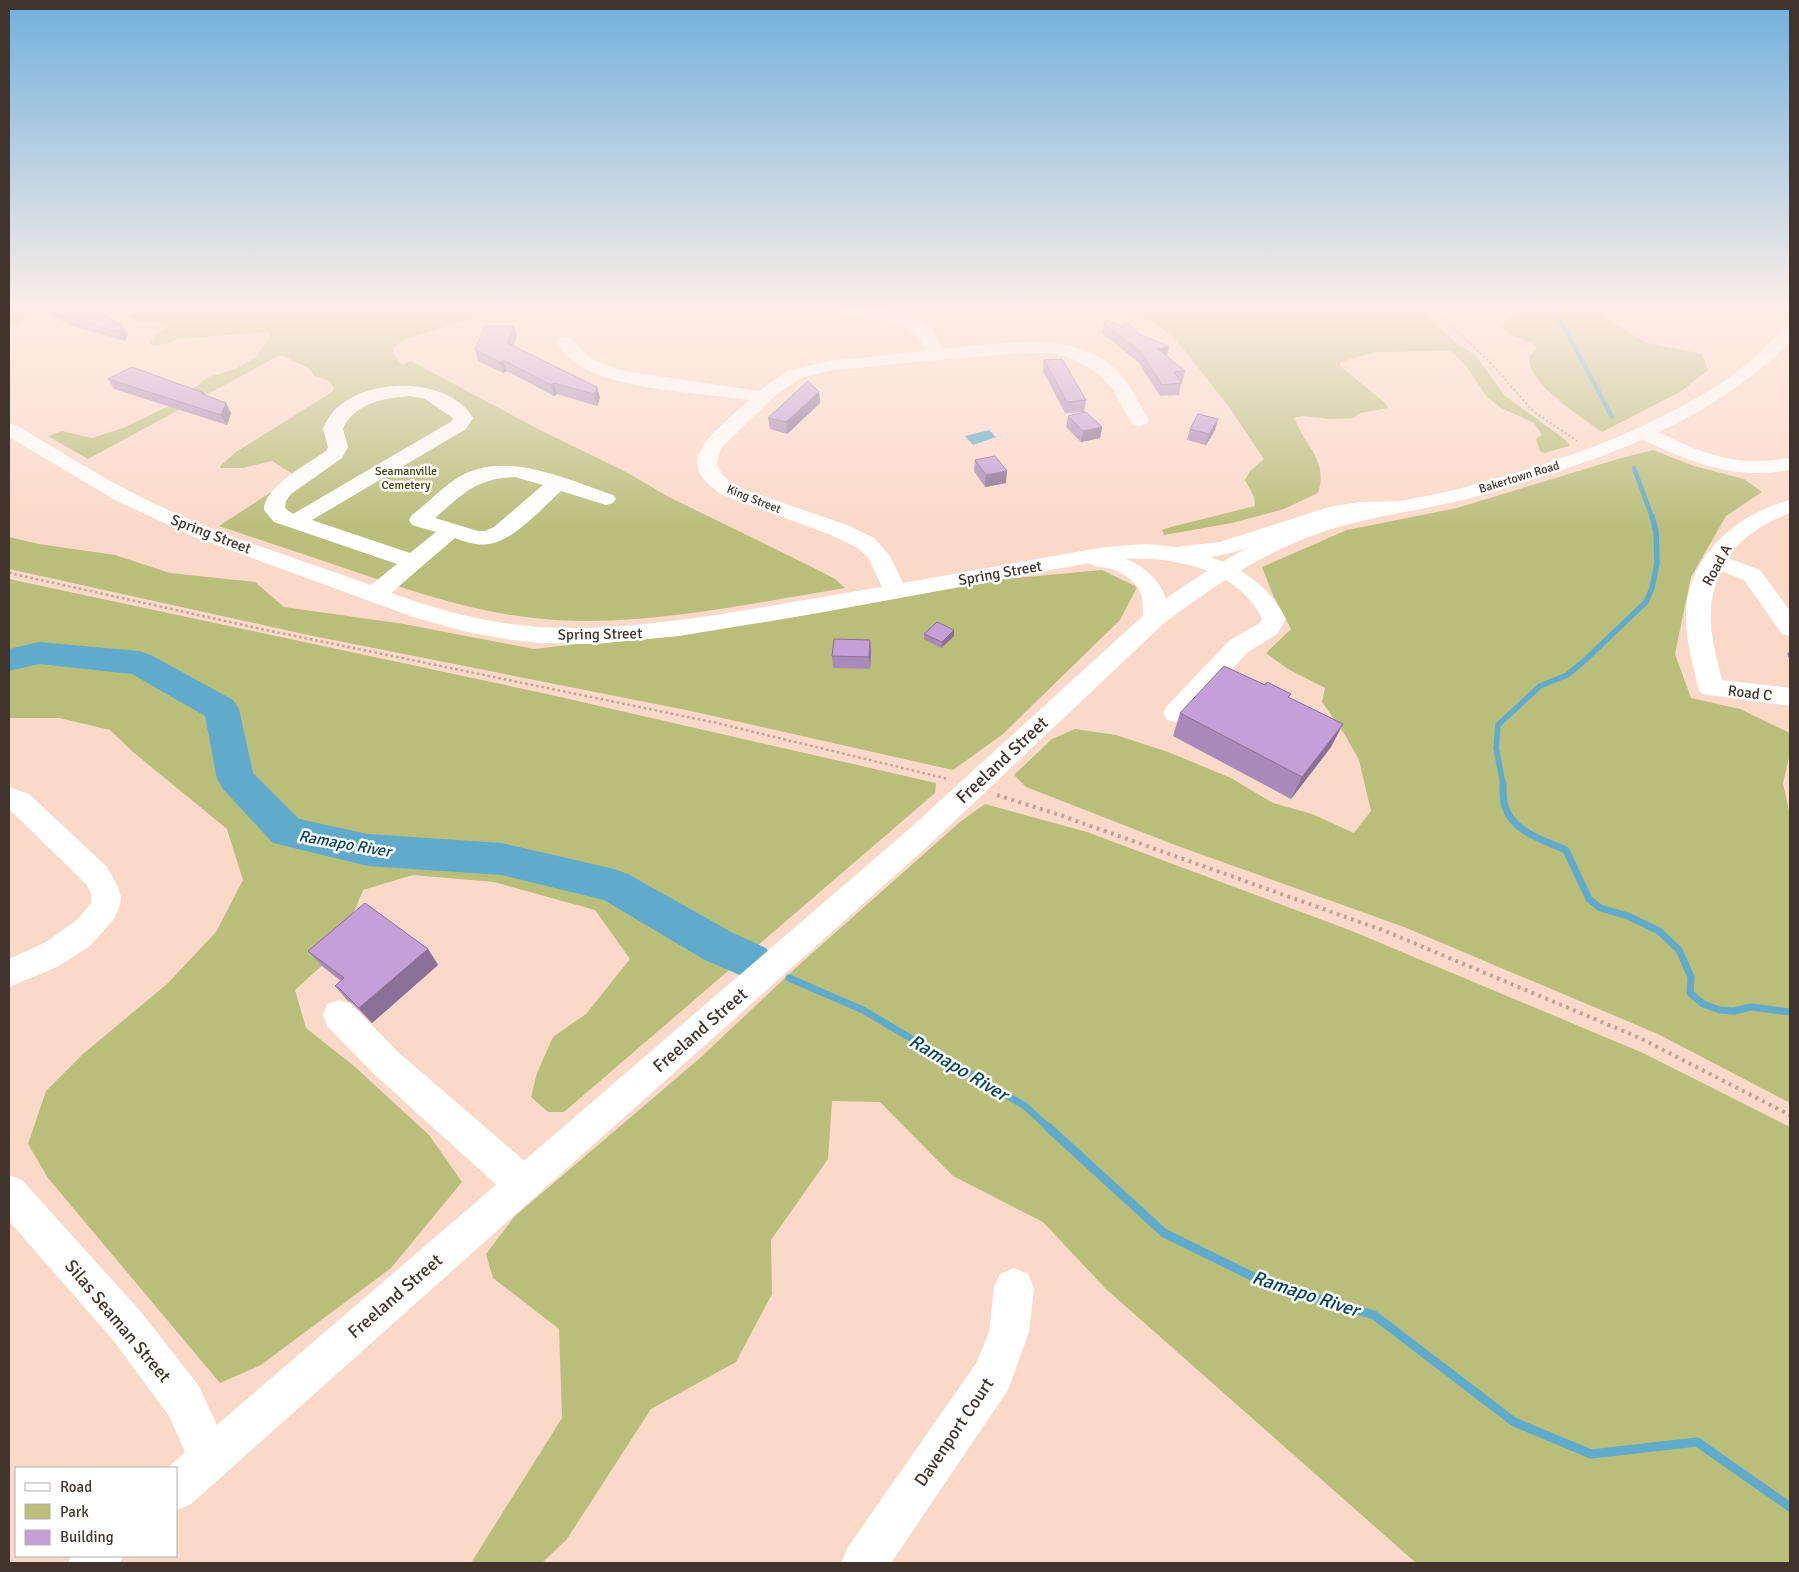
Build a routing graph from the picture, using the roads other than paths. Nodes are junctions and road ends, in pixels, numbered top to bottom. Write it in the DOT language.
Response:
graph roads {
  1 [pos="670,383"];
  2 [pos="781,383"];
  3 [pos="1116,383"];
  4 [pos="1730,383"];
  5 [pos="763,397"];
  6 [pos="1139,420"];
  7 [pos="9,429"];
  8 [pos="1643,433"];
  9 [pos="1790,464"];
  10 [pos="557,484"];
  11 [pos="606,499"];
  12 [pos="1790,506"];
  13 [pos="1399,507"];
  14 [pos="295,521"];
  15 [pos="450,531"];
  16 [pos="1166,552"];
  17 [pos="1079,559"];
  18 [pos="413,562"];
  19 [pos="1716,562"];
  20 [pos="1223,571"];
  21 [pos="896,592"];
  22 [pos="374,595"];
  23 [pos="1154,619"];
  24 [pos="1790,628"];
  25 [pos="1711,688"];
  26 [pos="1790,697"];
  27 [pos="1176,712"];
  28 [pos="9,798"];
  29 [pos="9,973"];
  30 [pos="339,1015"];
  31 [pos="523,1184"];
  32 [pos="9,1194"];
  33 [pos="1014,1288"];
  34 [pos="210,1459"];
  35 [pos="178,1487"];
  36 [pos="864,1563"];
  1 -- 5 [label="street"];
  2 -- 5 [label="street, King Street"];
  3 -- 6 [label="street, King Street"];
  4 -- 8 [label="street, Bakertown Road"];
  5 -- 21 [label="street, King Street"];
  7 -- 22 [label="street, Spring Street"];
  8 -- 9 [label="street"];
  8 -- 13 [label="street, Bakertown Road"];
  10 -- 11 [label="street"];
  10 -- 15 [label="street"];
  10 -- 15 [label="street"];
  12 -- 19 [label="street, Road A"];
  13 -- 16 [label="street"];
  13 -- 20 [label="street, Bakertown Road"];
  14 -- 14 [label="street"];
  14 -- 18 [label="street"];
  15 -- 18 [label="street"];
  16 -- 17 [label="street, Spring Street"];
  16 -- 20 [label="street, Spring Street"];
  17 -- 21 [label="street, Spring Street"];
  17 -- 23 [label="street"];
  18 -- 22 [label="street"];
  19 -- 24 [label="street"];
  19 -- 25 [label="street, Road A"];
  20 -- 23 [label="street, Freeland Street"];
  20 -- 27 [label="street, Spring Street"];
  21 -- 22 [label="street, Spring Street"];
  23 -- 31 [label="street, Freeland Street"];
  25 -- 26 [label="street, Road C"];
  28 -- 29 [label="street"];
  30 -- 31 [label="street"];
  31 -- 34 [label="street, Freeland Street"];
  32 -- 34 [label="street, Silas Seaman Street"];
  33 -- 36 [label="street, Davenport Court"];
  34 -- 35 [label="street, Freeland Street"];
}
